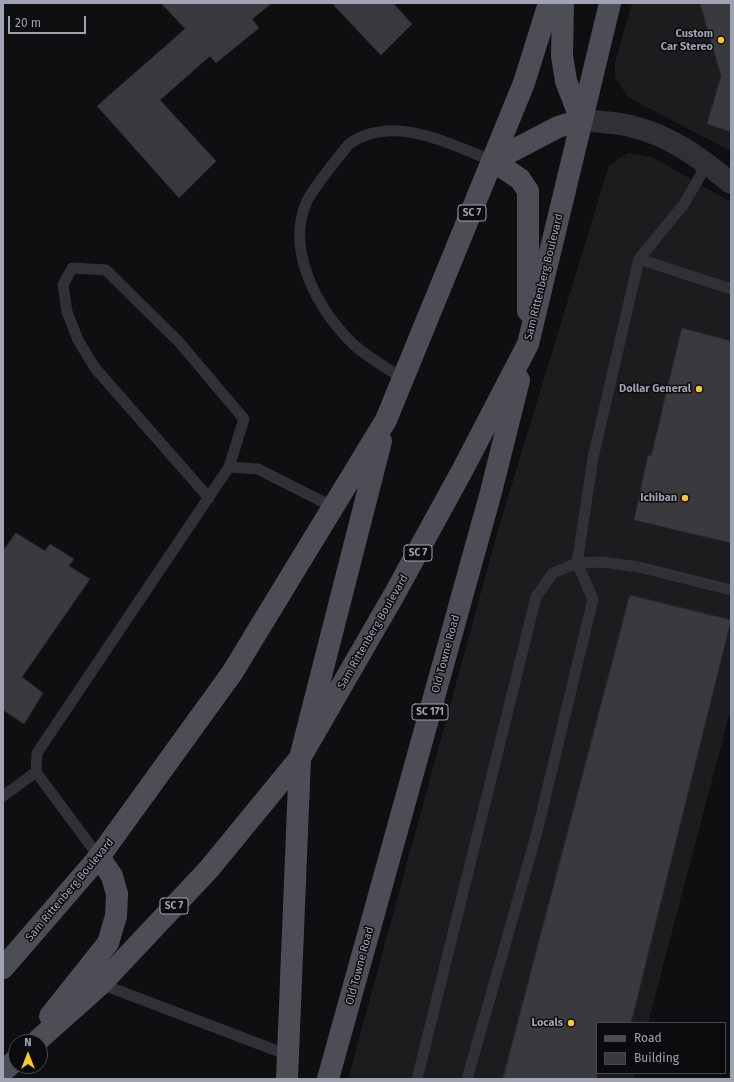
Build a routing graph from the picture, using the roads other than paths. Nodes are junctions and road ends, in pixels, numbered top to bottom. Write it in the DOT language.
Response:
graph roads {
  1 [pos="549,3"];
  2 [pos="563,3"];
  3 [pos="610,3"];
  4 [pos="582,120"];
  5 [pos="493,161"];
  6 [pos="707,164"];
  7 [pos="731,182"];
  8 [pos="639,259"];
  9 [pos="731,289"];
  10 [pos="528,344"];
  11 [pos="403,379"];
  12 [pos="386,420"];
  13 [pos="229,467"];
  14 [pos="209,498"];
  15 [pos="333,508"];
  16 [pos="577,563"];
  17 [pos="731,590"];
  18 [pos="300,758"];
  19 [pos="36,772"];
  20 [pos="3,796"];
  21 [pos="100,857"];
  22 [pos="3,968"];
  23 [pos="101,984"];
  24 [pos="35,1034"];
  25 [pos="45,1034"];
  26 [pos="288,1055"];
  27 [pos="287,1079"];
  28 [pos="328,1079"];
  29 [pos="417,1079"];
  30 [pos="468,1079"];
  1 -- 5 [label="main road, Sam Rittenberg Boulevard / SC 7"];
  2 -- 4 [label="main road"];
  3 -- 4 [label="main road, Sam Rittenberg Boulevard / SC 7"];
  4 -- 5 [label="main road"];
  4 -- 6 [label="street"];
  4 -- 10 [label="main road, Sam Rittenberg Boulevard / SC 7"];
  5 -- 10 [label="main road"];
  5 -- 11 [label="main road, Sam Rittenberg Boulevard / SC 7"];
  5 -- 11 [label="lane"];
  6 -- 7 [label="street"];
  6 -- 8 [label="lane"];
  8 -- 9 [label="lane"];
  8 -- 16 [label="lane"];
  10 -- 18 [label="main road, Sam Rittenberg Boulevard / SC 7"];
  10 -- 28 [label="main road, Old Towne Road / SC 171"];
  11 -- 12 [label="main road, Sam Rittenberg Boulevard / SC 7"];
  12 -- 15 [label="main road, Sam Rittenberg Boulevard / SC 7"];
  12 -- 18 [label="main road"];
  13 -- 14 [label="lane"];
  13 -- 14 [label="lane"];
  13 -- 15 [label="lane"];
  14 -- 19 [label="lane"];
  15 -- 21 [label="main road, Sam Rittenberg Boulevard / SC 7"];
  16 -- 17 [label="lane"];
  16 -- 29 [label="lane"];
  16 -- 30 [label="lane"];
  18 -- 23 [label="main road, Sam Rittenberg Boulevard / SC 7"];
  18 -- 26 [label="main road"];
  19 -- 20 [label="lane"];
  19 -- 21 [label="lane"];
  21 -- 22 [label="main road, Sam Rittenberg Boulevard / SC 7"];
  21 -- 24 [label="main road"];
  23 -- 25 [label="main road, Sam Rittenberg Boulevard / SC 7"];
  23 -- 26 [label="lane"];
  26 -- 27 [label="main road"];
}
